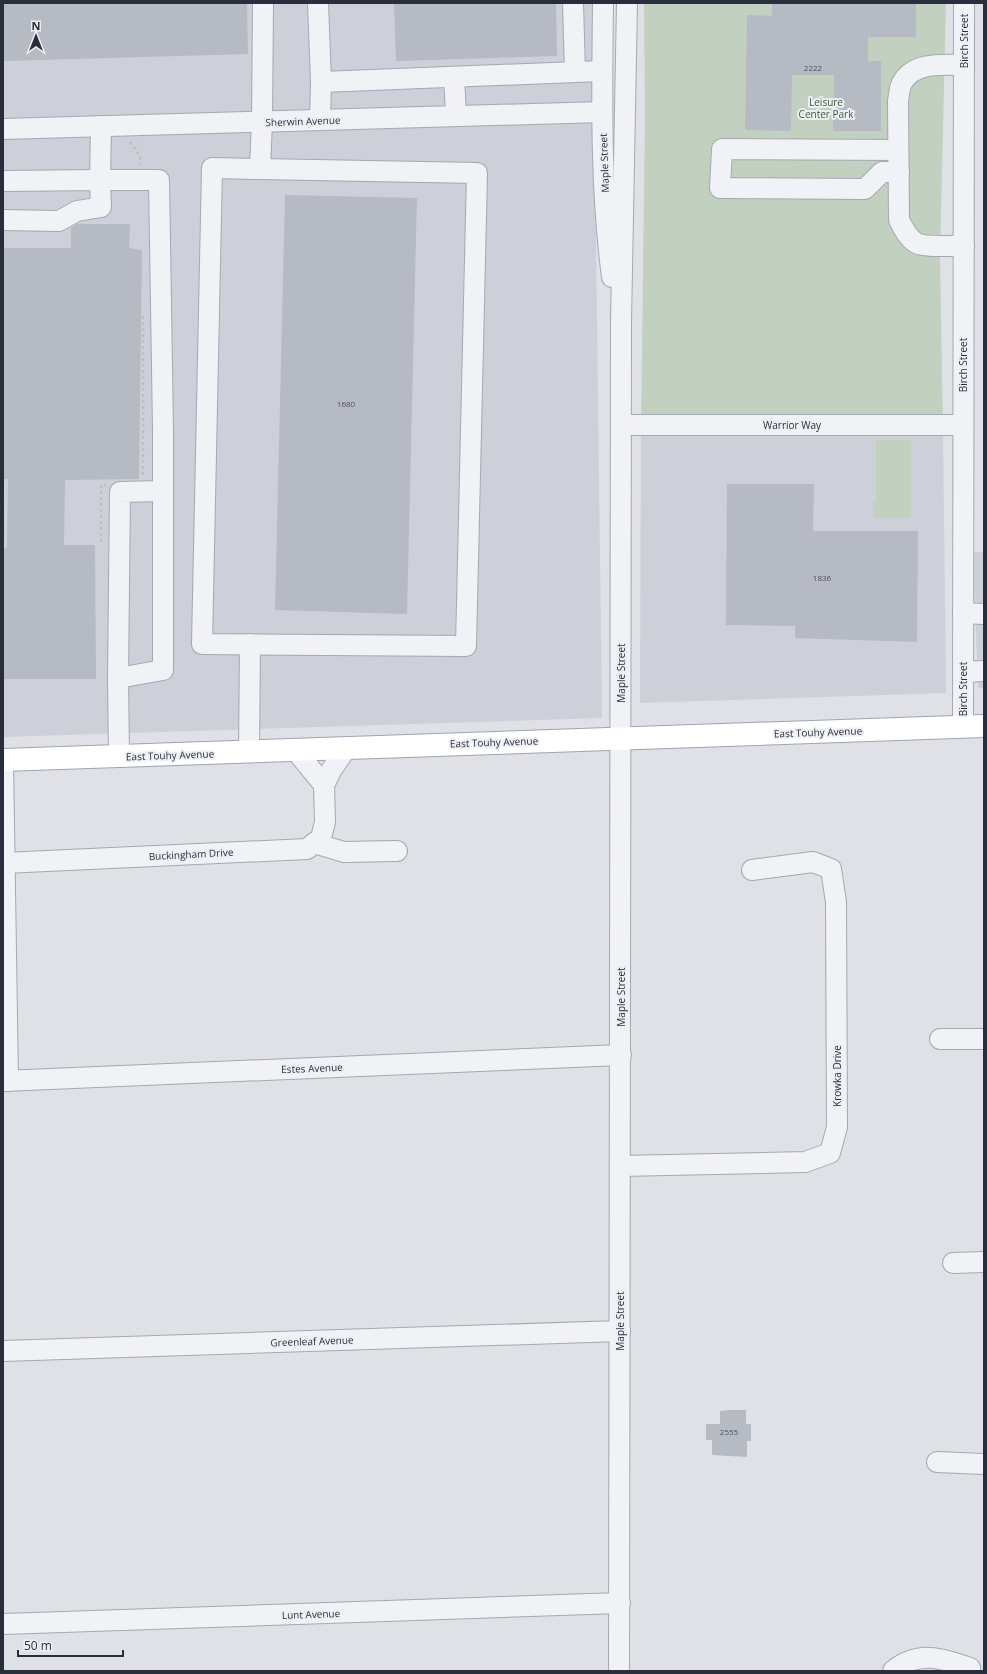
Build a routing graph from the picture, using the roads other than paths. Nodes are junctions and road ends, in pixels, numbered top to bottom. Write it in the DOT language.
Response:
graph roads {
  1 [pos="263,3"];
  2 [pos="318,3"];
  3 [pos="573,3"];
  4 [pos="603,3"];
  5 [pos="627,3"];
  6 [pos="964,3"];
  7 [pos="964,65"];
  8 [pos="602,71"];
  9 [pos="575,72"];
  10 [pos="454,77"];
  11 [pos="321,82"];
  12 [pos="602,112"];
  13 [pos="456,116"];
  14 [pos="320,120"];
  15 [pos="262,122"];
  16 [pos="101,126"];
  17 [pos="3,129"];
  18 [pos="898,150"];
  19 [pos="260,169"];
  20 [pos="899,172"];
  21 [pos="100,180"];
  22 [pos="3,181"];
  23 [pos="3,220"];
  24 [pos="964,246"];
  25 [pos="621,322"];
  26 [pos="621,425"];
  27 [pos="963,425"];
  28 [pos="163,491"];
  29 [pos="963,613"];
  30 [pos="984,614"];
  31 [pos="250,644"];
  32 [pos="984,671"];
  33 [pos="963,672"];
  34 [pos="118,678"];
  35 [pos="984,726"];
  36 [pos="963,727"];
  37 [pos="621,738"];
  38 [pos="346,749"];
  39 [pos="296,751"];
  40 [pos="249,752"];
  41 [pos="119,757"];
  42 [pos="3,760"];
  43 [pos="324,785"];
  44 [pos="314,843"];
  45 [pos="397,851"];
  46 [pos="4,863"];
  47 [pos="752,870"];
  48 [pos="940,1039"];
  49 [pos="984,1039"];
  50 [pos="621,1055"];
  51 [pos="5,1081"];
  52 [pos="620,1166"];
  53 [pos="984,1262"];
  54 [pos="953,1263"];
  55 [pos="620,1331"];
  56 [pos="3,1351"];
  57 [pos="937,1462"];
  58 [pos="984,1464"];
  59 [pos="620,1603"];
  60 [pos="3,1624"];
  61 [pos="970,1668"];
  62 [pos="620,1671"];
  63 [pos="893,1671"];
  1 -- 15 [label="street"];
  2 -- 11 [label="street"];
  3 -- 9 [label="street"];
  4 -- 8 [label="street, Maple Street"];
  5 -- 25 [label="street, Maple Street"];
  6 -- 7 [label="street, Birch Street"];
  7 -- 18 [label="street"];
  7 -- 24 [label="street, Birch Street"];
  8 -- 9 [label="street"];
  8 -- 12 [label="street, Maple Street"];
  9 -- 10 [label="street"];
  10 -- 11 [label="street"];
  10 -- 13 [label="street"];
  11 -- 14 [label="street"];
  12 -- 13 [label="street, Sherwin Avenue"];
  12 -- 25 [label="street, Maple Street"];
  13 -- 14 [label="street, Sherwin Avenue"];
  14 -- 15 [label="street, Sherwin Avenue"];
  15 -- 16 [label="street, Sherwin Avenue"];
  15 -- 19 [label="street"];
  16 -- 17 [label="street, Sherwin Avenue"];
  16 -- 21 [label="street"];
  18 -- 20 [label="street"];
  18 -- 20 [label="street"];
  19 -- 31 [label="street"];
  19 -- 31 [label="street"];
  20 -- 24 [label="street"];
  21 -- 22 [label="street"];
  21 -- 23 [label="street"];
  21 -- 28 [label="street"];
  24 -- 27 [label="street, Birch Street"];
  25 -- 26 [label="street, Maple Street"];
  26 -- 27 [label="street, Warrior Way"];
  26 -- 37 [label="street, Maple Street"];
  27 -- 29 [label="street, Birch Street"];
  28 -- 34 [label="street"];
  28 -- 34 [label="street"];
  29 -- 30 [label="street"];
  29 -- 33 [label="street, Birch Street"];
  31 -- 40 [label="street"];
  32 -- 33 [label="street"];
  33 -- 36 [label="street, Birch Street"];
  34 -- 41 [label="street"];
  35 -- 36 [label="main road, East Touhy Avenue"];
  36 -- 37 [label="main road, East Touhy Avenue"];
  37 -- 38 [label="main road, East Touhy Avenue"];
  37 -- 50 [label="street, Maple Street"];
  38 -- 39 [label="main road, East Touhy Avenue"];
  38 -- 43 [label="street"];
  39 -- 40 [label="main road, East Touhy Avenue"];
  39 -- 43 [label="street"];
  40 -- 41 [label="main road, East Touhy Avenue"];
  41 -- 42 [label="main road, East Touhy Avenue"];
  42 -- 46 [label="street"];
  43 -- 44 [label="street"];
  44 -- 45 [label="street"];
  44 -- 46 [label="street, Buckingham Drive"];
  46 -- 51 [label="street"];
  47 -- 52 [label="street, Krowka Drive"];
  48 -- 49 [label="street"];
  50 -- 51 [label="street, Estes Avenue"];
  50 -- 52 [label="street, Maple Street"];
  52 -- 55 [label="street, Maple Street"];
  53 -- 54 [label="street"];
  55 -- 56 [label="street, Greenleaf Avenue"];
  55 -- 59 [label="street, Maple Street"];
  57 -- 58 [label="street"];
  59 -- 60 [label="street, Lunt Avenue"];
  59 -- 62 [label="street, Maple Street"];
  61 -- 63 [label="street"];
}
